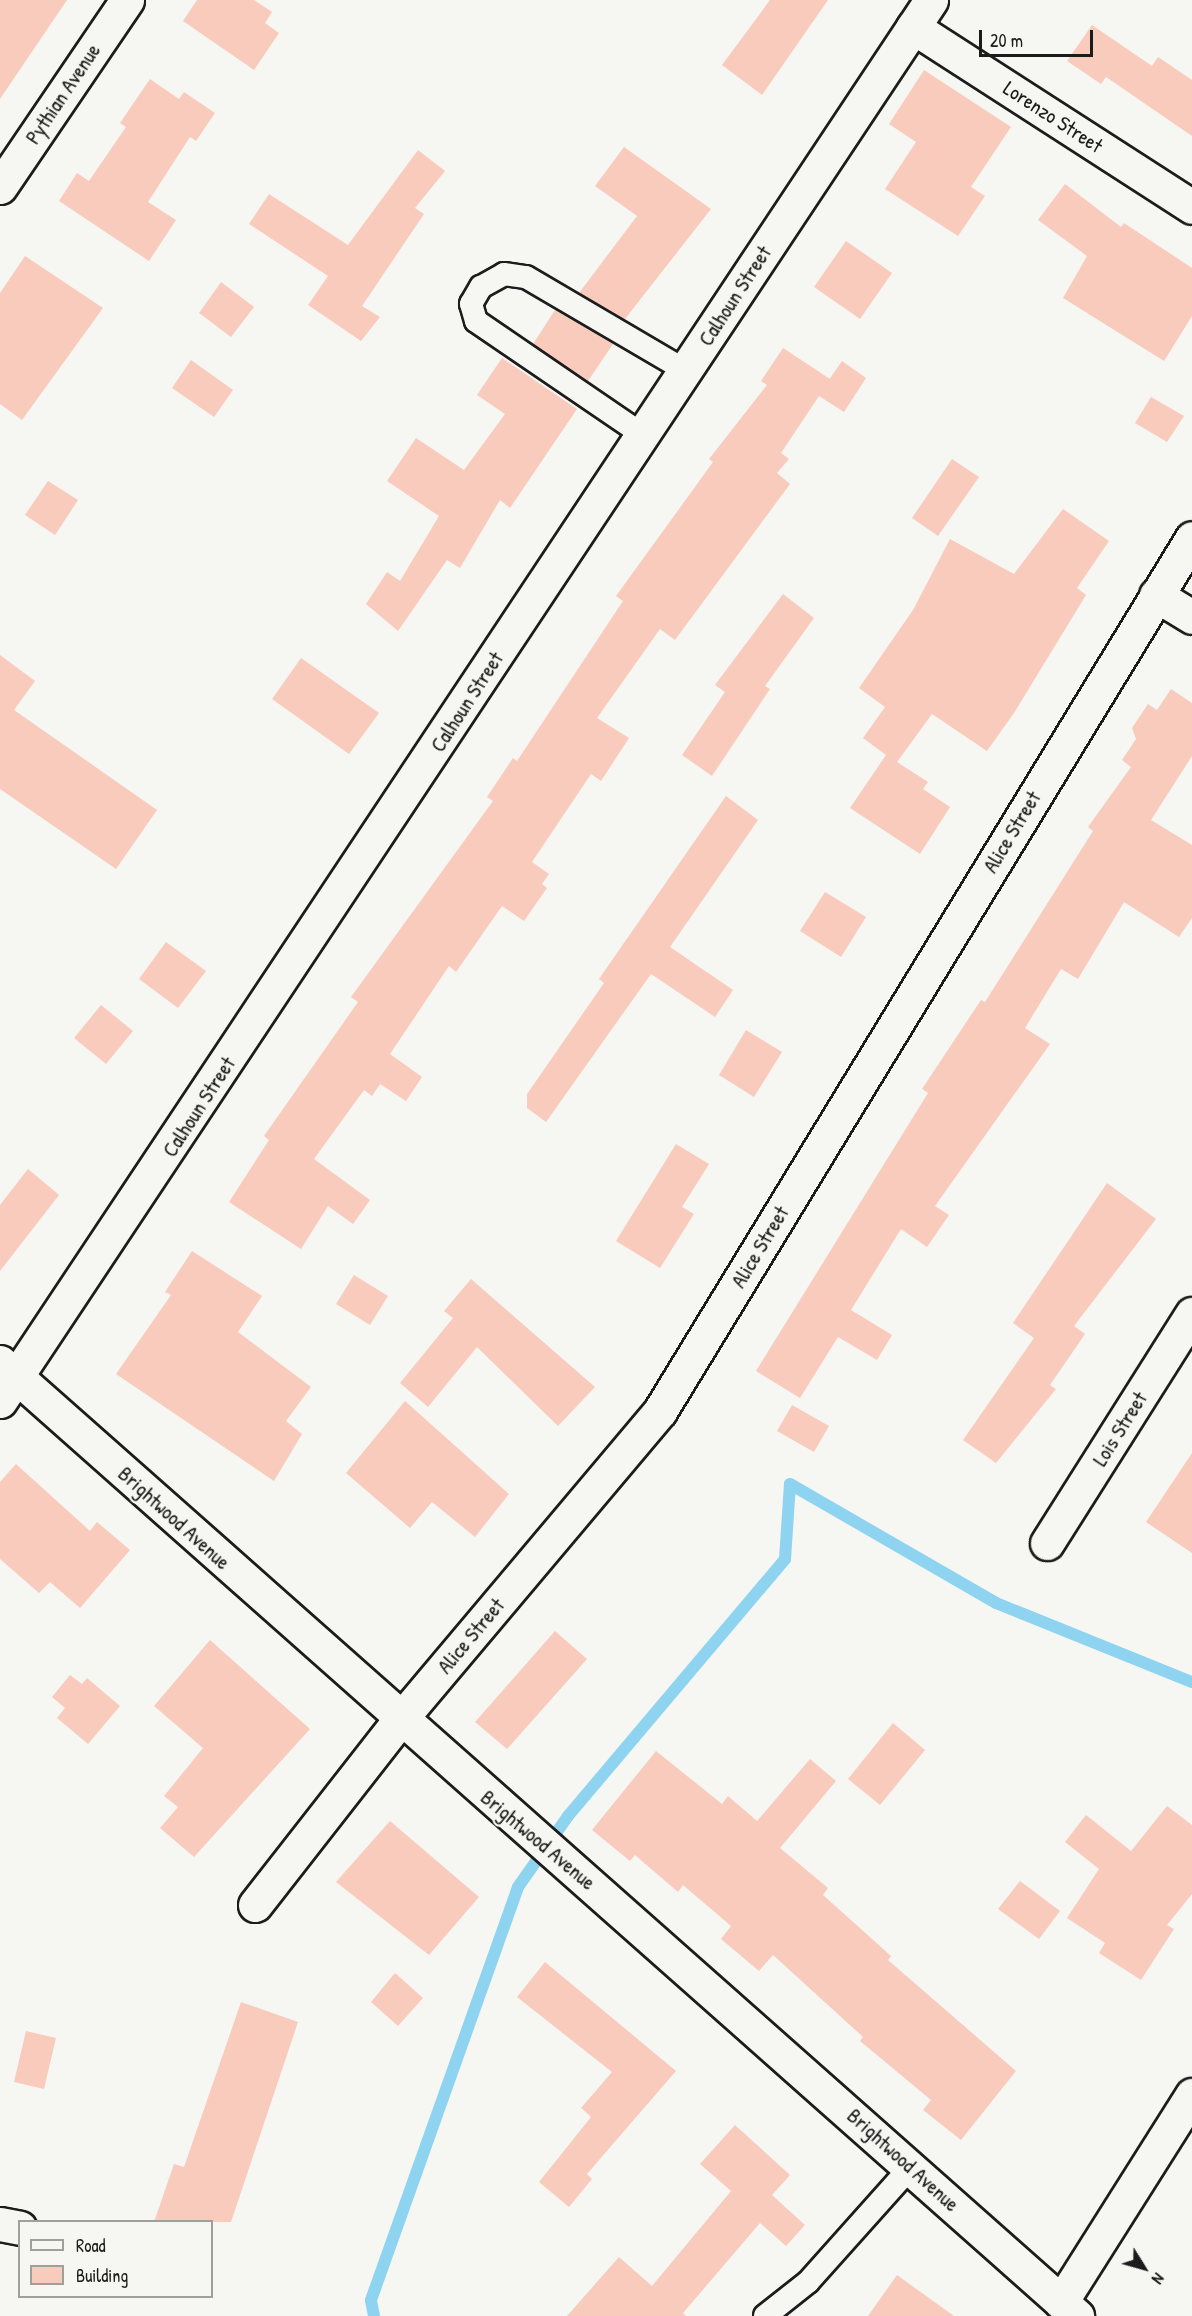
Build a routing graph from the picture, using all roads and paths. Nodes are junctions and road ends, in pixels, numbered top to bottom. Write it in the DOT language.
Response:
graph roads {
  1 [pos="127,0"];
  2 [pos="931,0"];
  3 [pos="913,27"];
  4 [pos="0,187"];
  5 [pos="1192,207"];
  6 [pos="686,371"];
  7 [pos="644,435"];
  8 [pos="1192,538"];
  9 [pos="1156,595"];
  10 [pos="1192,617"];
  11 [pos="1192,1314"];
  12 [pos="6,1381"];
  13 [pos="1047,1543"];
  14 [pos="399,1721"];
  15 [pos="255,1905"];
  16 [pos="1192,2095"];
  17 [pos="911,2167"];
  18 [pos="0,2224"];
  19 [pos="18,2228"];
  20 [pos="1069,2309"];
  21 [pos="765,2316"];
  1 -- 4 [label="street, Pythian Avenue"];
  2 -- 3 [label="street, Calhoun Street"];
  3 -- 5 [label="street, Lorenzo Street"];
  3 -- 6 [label="street, Calhoun Street"];
  6 -- 7 [label="street, Calhoun Street"];
  6 -- 7 [label="lane"];
  7 -- 12 [label="street, Calhoun Street"];
  8 -- 9 [label="street, Alice Street"];
  9 -- 10 [label="street"];
  9 -- 14 [label="street, Alice Street"];
  11 -- 13 [label="street, Lois Street"];
  12 -- 14 [label="street, Brightwood Avenue"];
  14 -- 15 [label="street, Alice Street"];
  14 -- 17 [label="street, Brightwood Avenue"];
  16 -- 20 [label="street"];
  17 -- 20 [label="street, Brightwood Avenue"];
  17 -- 21 [label="lane"];
  18 -- 19 [label="street"];
}
